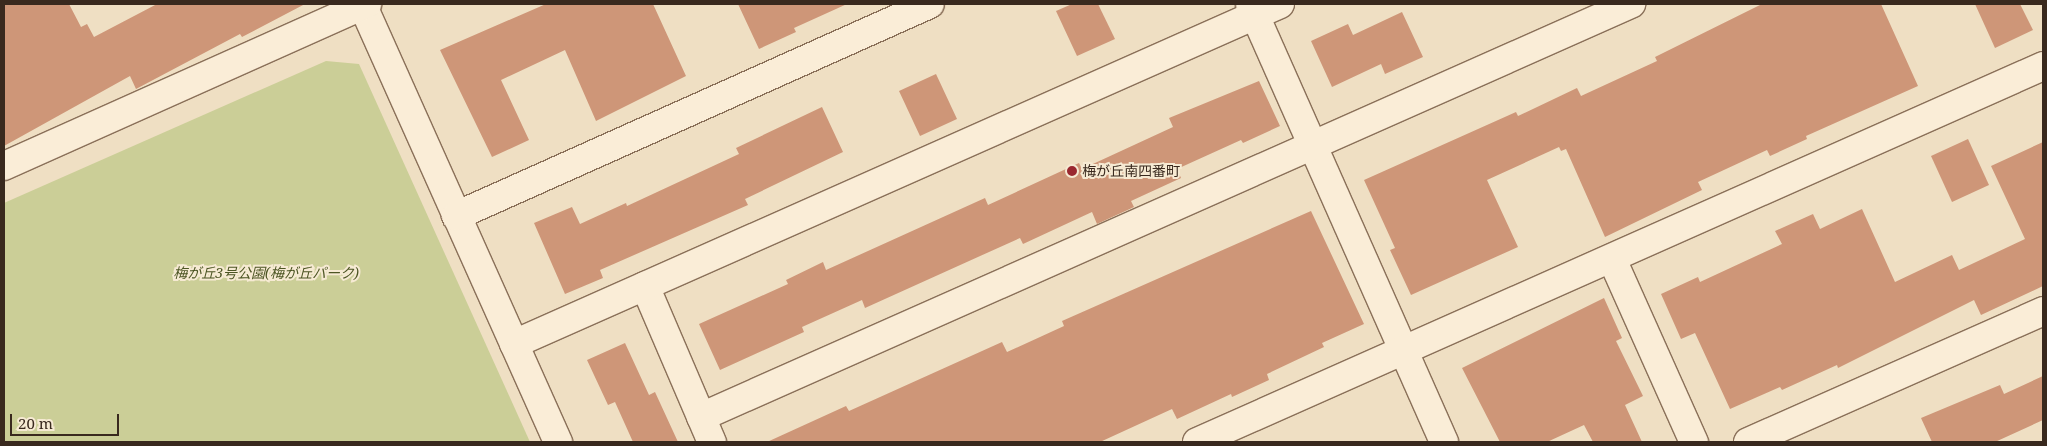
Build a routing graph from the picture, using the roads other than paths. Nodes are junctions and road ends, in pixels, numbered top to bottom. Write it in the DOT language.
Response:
graph roads {
  1 [pos="930,4"];
  2 [pos="1280,4"];
  3 [pos="1631,4"];
  4 [pos="365,5"];
  5 [pos="1253,9"];
  6 [pos="2043,66"];
  7 [pos="1313,146"];
  8 [pos="4,166"];
  9 [pos="456,216"];
  10 [pos="1612,259"];
  11 [pos="645,286"];
  12 [pos="2043,311"];
  13 [pos="514,344"];
  14 [pos="1403,350"];
  15 [pos="700,417"];
  16 [pos="558,442"];
  17 [pos="712,442"];
  18 [pos="1197,442"];
  19 [pos="1444,442"];
  20 [pos="1694,442"];
  21 [pos="1748,442"];
  1 -- 9 [label="street"];
  2 -- 5 [label="street"];
  3 -- 7 [label="street"];
  4 -- 8 [label="street"];
  4 -- 9 [label="street"];
  5 -- 7 [label="street"];
  5 -- 11 [label="street"];
  6 -- 10 [label="street"];
  7 -- 14 [label="street"];
  7 -- 15 [label="street"];
  9 -- 13 [label="street"];
  10 -- 14 [label="street"];
  10 -- 20 [label="street"];
  11 -- 13 [label="street"];
  11 -- 15 [label="street"];
  12 -- 21 [label="street"];
  13 -- 16 [label="street"];
  14 -- 18 [label="street"];
  14 -- 19 [label="street"];
  15 -- 17 [label="street"];
}
